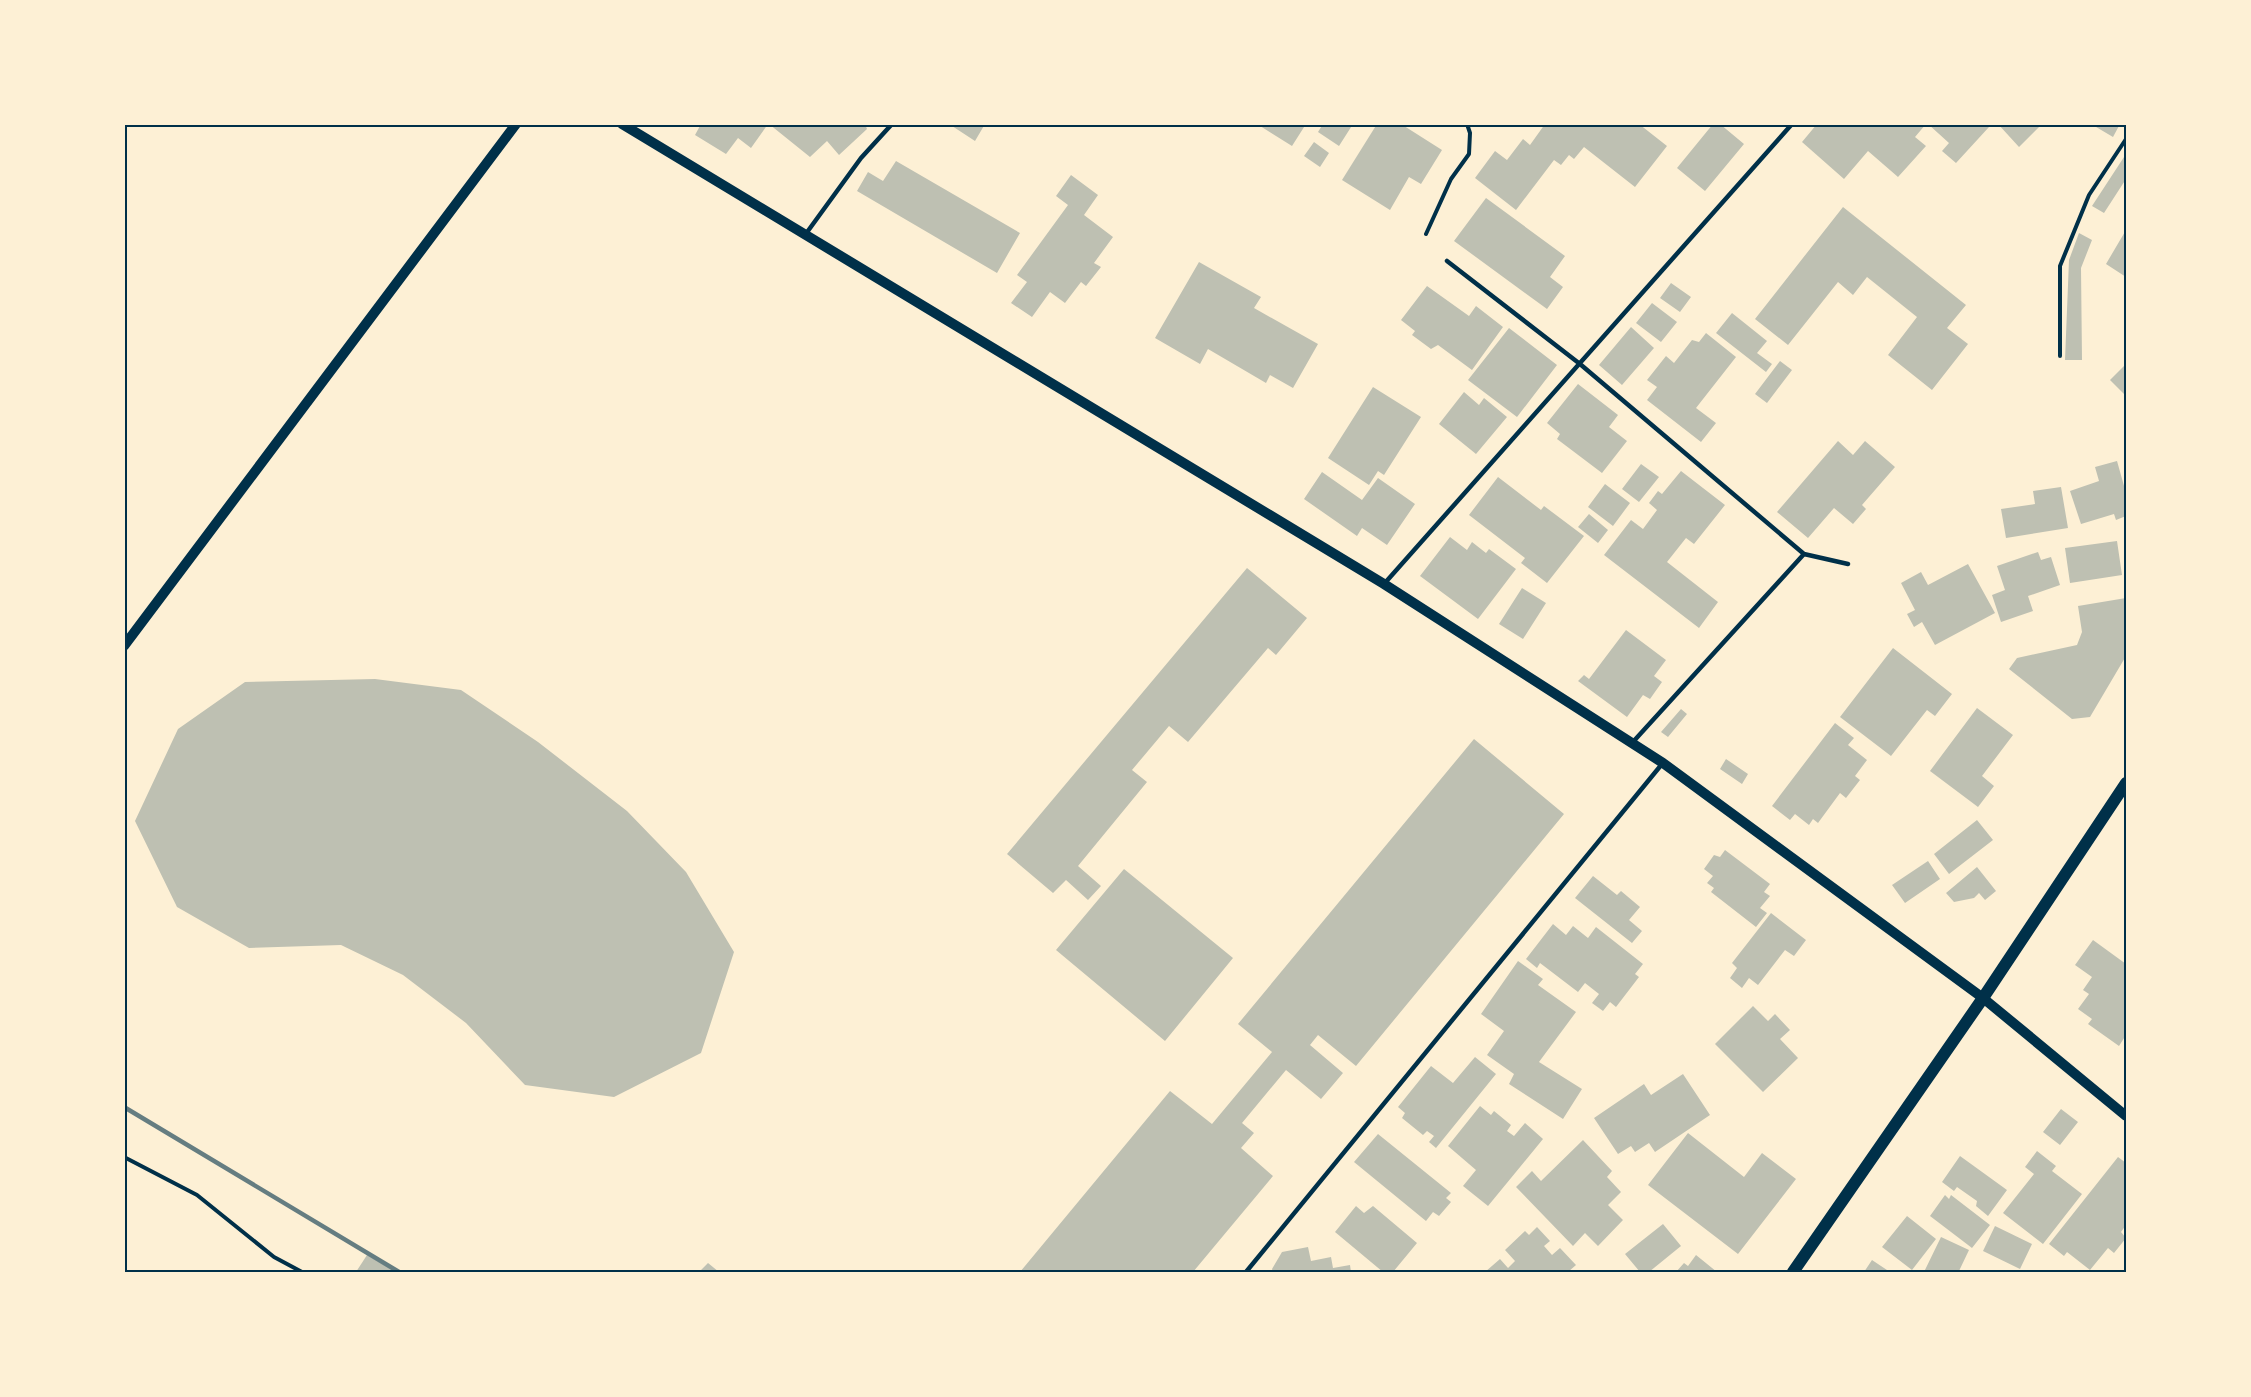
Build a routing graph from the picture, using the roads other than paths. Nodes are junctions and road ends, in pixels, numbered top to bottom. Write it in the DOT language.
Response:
graph roads {
  1 [pos="516,124"];
  2 [pos="622,124"];
  3 [pos="892,124"];
  4 [pos="1792,124"];
  5 [pos="805,235"];
  6 [pos="1447,261"];
  7 [pos="1580,364"];
  8 [pos="1804,554"];
  9 [pos="1848,564"];
  10 [pos="1384,584"];
  11 [pos="124,646"];
  12 [pos="1632,743"];
  13 [pos="1663,763"];
  14 [pos="2127,783"];
  15 [pos="1983,998"];
  16 [pos="2127,1116"];
  17 [pos="1245,1272"];
  18 [pos="1793,1272"];
  1 -- 11 [label="street"];
  2 -- 5 [label="street"];
  3 -- 5 [label="lane"];
  4 -- 7 [label="lane"];
  5 -- 10 [label="street"];
  6 -- 7 [label="lane"];
  7 -- 8 [label="lane"];
  7 -- 10 [label="lane"];
  8 -- 9 [label="lane"];
  8 -- 12 [label="lane"];
  10 -- 12 [label="street"];
  12 -- 13 [label="street"];
  13 -- 15 [label="street"];
  13 -- 17 [label="lane"];
  14 -- 15 [label="main road"];
  15 -- 16 [label="street"];
  15 -- 18 [label="main road"];
}
